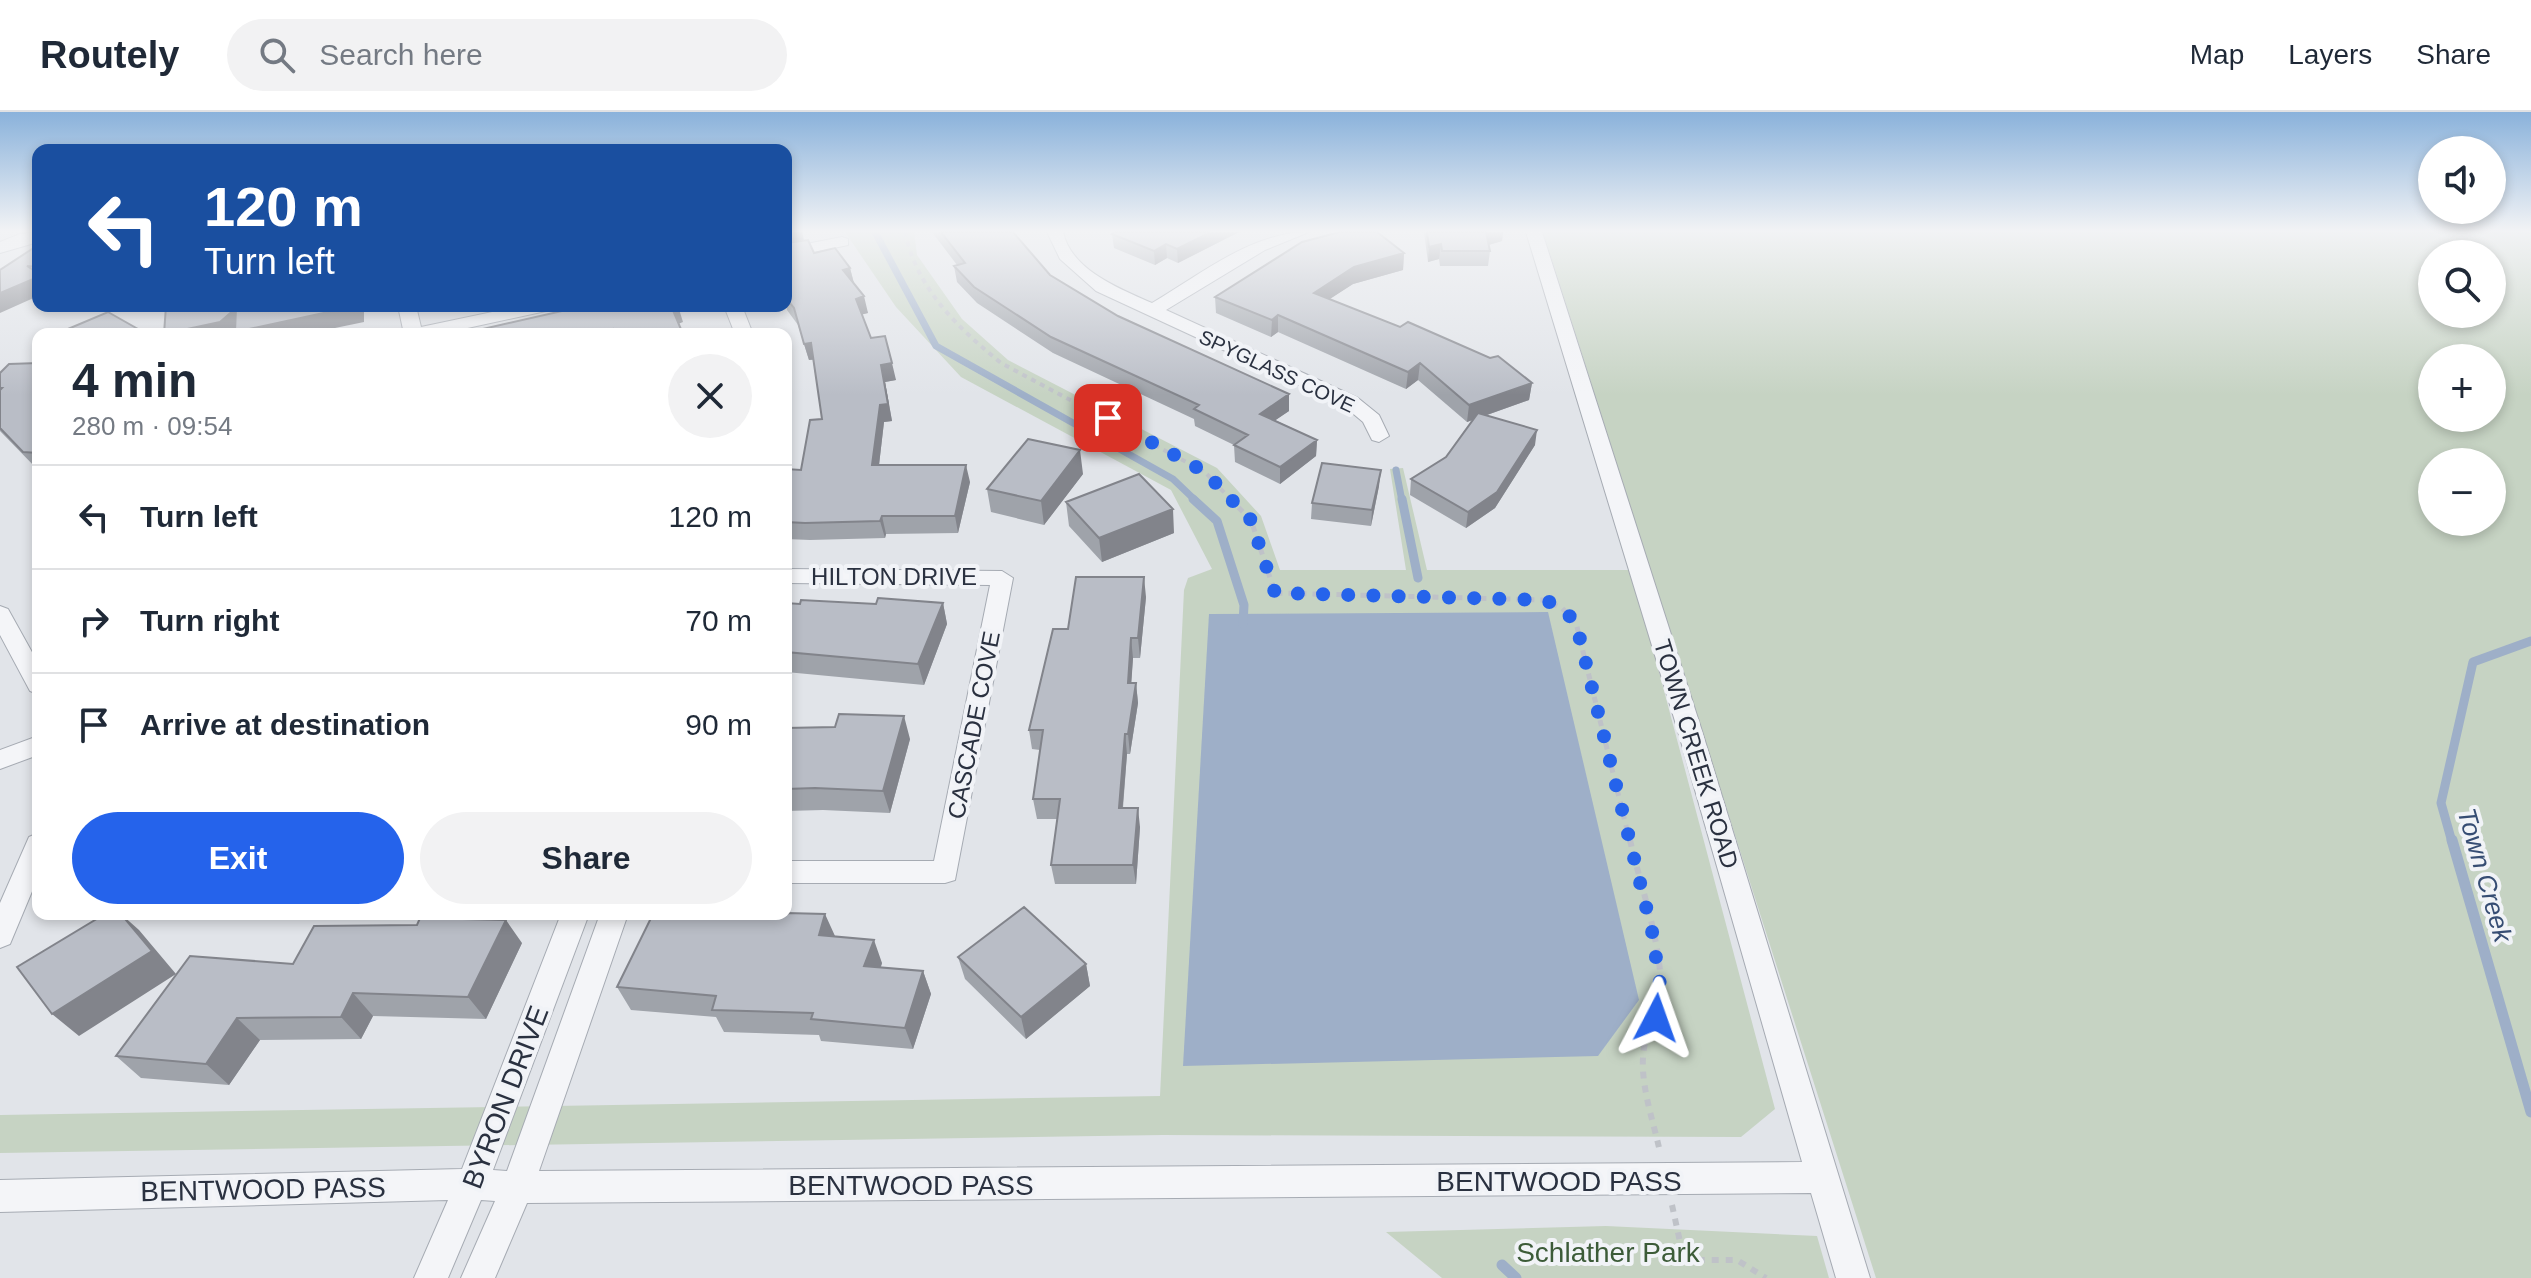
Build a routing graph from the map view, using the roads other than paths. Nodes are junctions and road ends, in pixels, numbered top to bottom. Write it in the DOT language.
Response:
graph roads {
  1 [pos="1101,286"];
  2 [pos="1193,286"];
  3 [pos="1551,286"];
  4 [pos="518,312"];
  5 [pos="1150,312"];
  6 [pos="442,328"];
  7 [pos="1379,436"];
  8 [pos="792,576"];
  9 [pos="1002,578"];
  10 [pos="0,614"];
  11 [pos="32,674"];
  12 [pos="32,747"];
  13 [pos="0,760"];
  14 [pos="32,859"];
  15 [pos="792,872"];
  16 [pos="573,920"];
  17 [pos="612,920"];
  18 [pos="0,936"];
  19 [pos="1822,1177"];
  20 [pos="472,1184"];
  21 [pos="517,1187"];
  22 [pos="0,1196"];
  23 [pos="431,1278"];
  24 [pos="478,1278"];
  25 [pos="1853,1278"];
  1 -- 5 [label="street, SPYGLASS COVE"];
  2 -- 5 [label="street"];
  3 -- 19 [label="street, TOWN CREEK ROAD"];
  4 -- 6 [label="street"];
  5 -- 7 [label="street, SPYGLASS COVE"];
  8 -- 9 [label="street, HILTON DRIVE"];
  9 -- 15 [label="street, CASCADE COVE"];
  10 -- 11 [label="street"];
  12 -- 13 [label="street"];
  14 -- 18 [label="street"];
  16 -- 20 [label="street, BYRON DRIVE"];
  17 -- 21 [label="street, BYRON DRIVE"];
  19 -- 21 [label="street, BENTWOOD PASS"];
  19 -- 25 [label="street, TOWN CREEK ROAD"];
  20 -- 21 [label="street, BENTWOOD PASS"];
  20 -- 22 [label="street, BENTWOOD PASS"];
  20 -- 23 [label="street, BYRON DRIVE"];
  21 -- 24 [label="street, BYRON DRIVE"];
}
